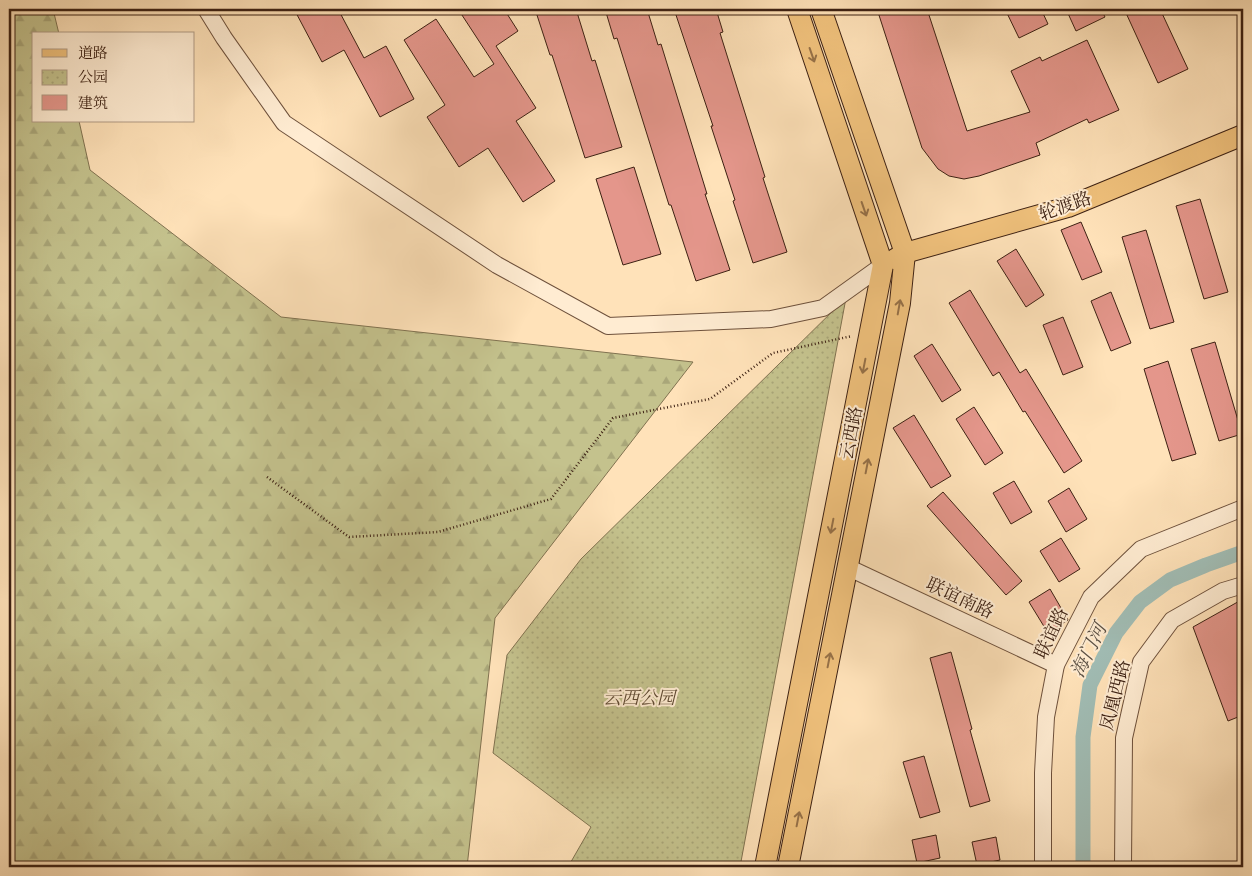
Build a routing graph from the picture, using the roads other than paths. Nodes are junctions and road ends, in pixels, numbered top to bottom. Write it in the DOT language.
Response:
graph roads {
  1 [pos="206,9"];
  2 [pos="797,9"];
  3 [pos="821,9"];
  4 [pos="1243,135"];
  5 [pos="905,253"];
  6 [pos="883,265"];
  7 [pos="1243,508"];
  8 [pos="847,567"];
  9 [pos="1243,585"];
  10 [pos="1056,665"];
  11 [pos="766,867"];
  12 [pos="788,867"];
  13 [pos="1044,867"];
  14 [pos="1123,867"];
  1 -- 6 [label="street"];
  2 -- 6 [label="main road, 云西路, one-way"];
  3 -- 5 [label="main road, 云西路"];
  4 -- 5 [label="main road, 轮渡路"];
  5 -- 6 [label="main road, 轮渡路"];
  8 -- 5 [label="main road, 云西路, one-way"];
  6 -- 11 [label="main road, 云西路, one-way"];
  7 -- 10 [label="street, 联谊路"];
  8 -- 10 [label="street, 联谊南路"];
  12 -- 8 [label="main road, 云西路, one-way"];
  9 -- 14 [label="street, 凤凰西路"];
  10 -- 13 [label="street, 联谊路"];
}
